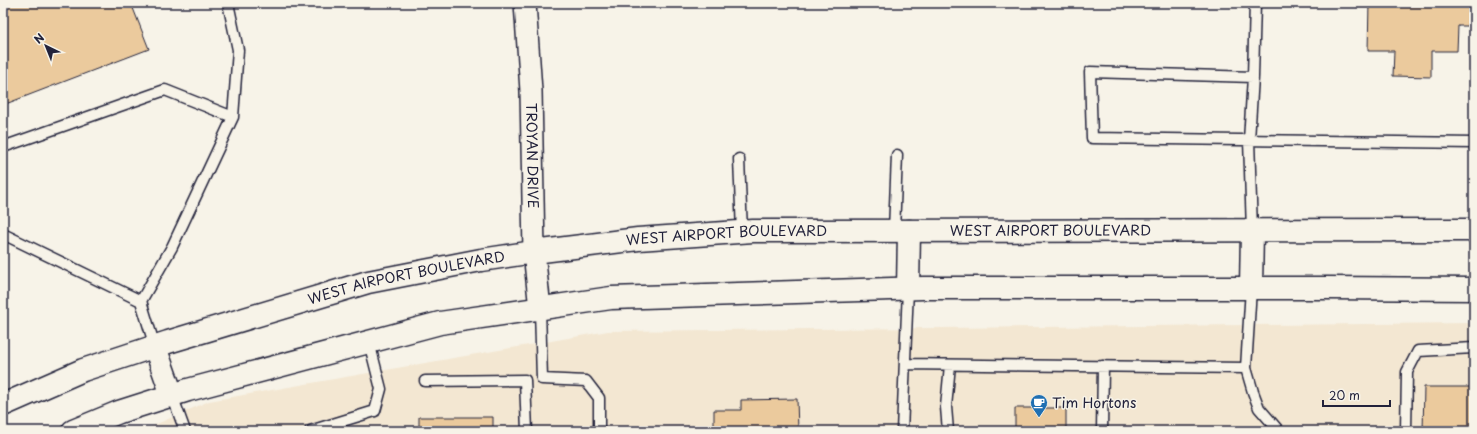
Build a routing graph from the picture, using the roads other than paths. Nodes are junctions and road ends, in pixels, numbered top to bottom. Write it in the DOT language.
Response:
graph roads {
  1 [pos="228,3"];
  2 [pos="525,3"];
  3 [pos="1255,3"];
  4 [pos="1253,77"];
  5 [pos="233,117"];
  6 [pos="1249,140"];
  7 [pos="1474,143"];
  8 [pos="3,147"];
  9 [pos="897,155"];
  10 [pos="739,159"];
  11 [pos="1474,230"];
  12 [pos="901,231"];
  13 [pos="1252,231"];
  14 [pos="742,232"];
  15 [pos="3,234"];
  16 [pos="534,252"];
  17 [pos="908,288"];
  18 [pos="1250,288"];
  19 [pos="1474,289"];
  20 [pos="141,301"];
  21 [pos="540,309"];
  22 [pos="369,342"];
  23 [pos="155,347"];
  24 [pos="1474,348"];
  25 [pos="905,364"];
  26 [pos="950,365"];
  27 [pos="1103,366"];
  28 [pos="1246,368"];
  29 [pos="542,379"];
  30 [pos="525,380"];
  31 [pos="424,381"];
  32 [pos="172,395"];
  33 [pos="3,405"];
  34 [pos="73,431"];
  35 [pos="185,431"];
  36 [pos="310,431"];
  37 [pos="527,431"];
  38 [pos="599,431"];
  39 [pos="902,431"];
  40 [pos="948,431"];
  41 [pos="1102,431"];
  42 [pos="1279,431"];
  43 [pos="1406,431"];
  1 -- 5 [label="lane"];
  2 -- 16 [label="street, TROYAN DRIVE"];
  3 -- 4 [label="lane"];
  4 -- 6 [label="lane"];
  4 -- 6 [label="lane"];
  5 -- 8 [label="lane"];
  5 -- 20 [label="lane"];
  6 -- 7 [label="lane"];
  6 -- 13 [label="lane"];
  9 -- 12 [label="lane"];
  10 -- 14 [label="lane"];
  11 -- 13 [label="main road, WEST AIRPORT BOULEVARD"];
  12 -- 13 [label="main road, WEST AIRPORT BOULEVARD"];
  12 -- 14 [label="main road, WEST AIRPORT BOULEVARD"];
  12 -- 17 [label="main road"];
  13 -- 18 [label="main road"];
  14 -- 16 [label="main road, WEST AIRPORT BOULEVARD"];
  15 -- 20 [label="lane"];
  16 -- 21 [label="street, TROYAN DRIVE"];
  16 -- 23 [label="main road, WEST AIRPORT BOULEVARD"];
  17 -- 18 [label="main road"];
  17 -- 21 [label="main road"];
  17 -- 25 [label="lane"];
  18 -- 19 [label="main road"];
  18 -- 28 [label="lane"];
  20 -- 23 [label="lane"];
  21 -- 22 [label="main road"];
  21 -- 29 [label="lane"];
  22 -- 32 [label="main road"];
  22 -- 36 [label="lane"];
  23 -- 32 [label="main road"];
  23 -- 33 [label="main road, WEST AIRPORT BOULEVARD"];
  24 -- 43 [label="lane"];
  25 -- 26 [label="lane"];
  25 -- 39 [label="lane"];
  26 -- 27 [label="lane"];
  26 -- 40 [label="lane"];
  27 -- 28 [label="lane"];
  27 -- 41 [label="lane"];
  28 -- 42 [label="lane"];
  29 -- 30 [label="lane"];
  29 -- 38 [label="lane"];
  30 -- 31 [label="lane"];
  30 -- 37 [label="lane"];
  32 -- 34 [label="main road"];
  32 -- 35 [label="lane"];
}
